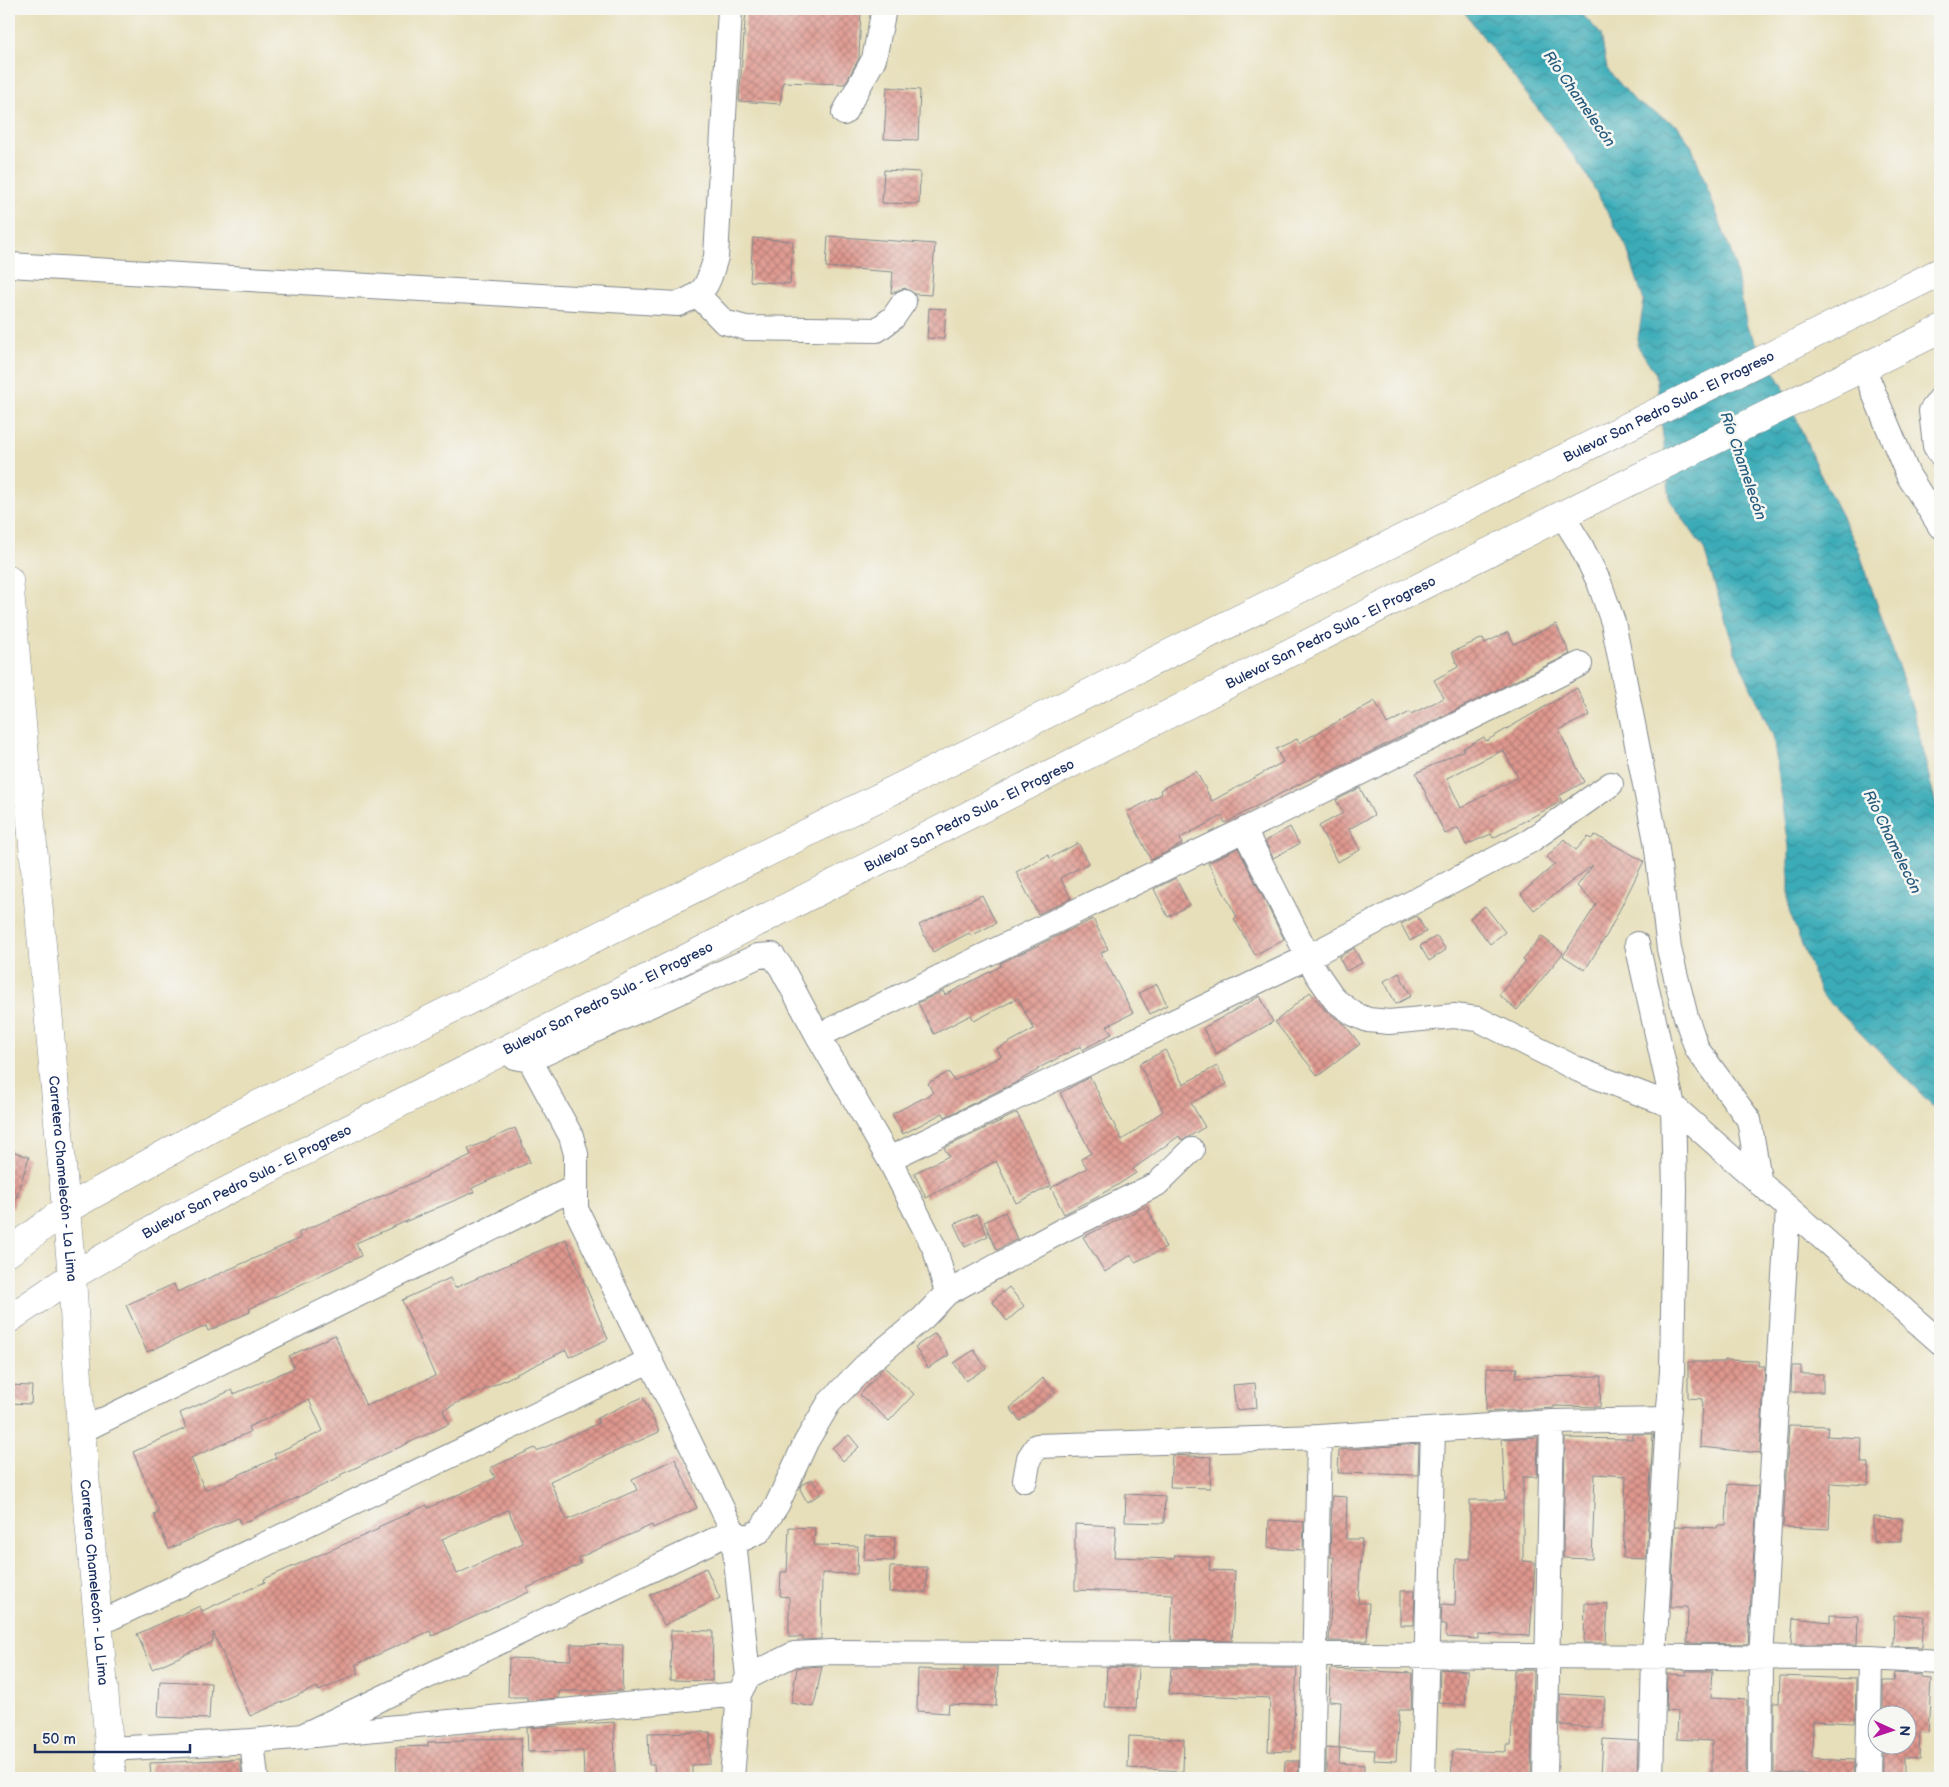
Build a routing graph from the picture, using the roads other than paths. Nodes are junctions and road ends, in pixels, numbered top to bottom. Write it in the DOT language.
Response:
graph roads {
  1 [pos="730,9"];
  2 [pos="884,9"];
  3 [pos="844,113"];
  4 [pos="9,265"];
  5 [pos="1940,272"];
  6 [pos="699,296"];
  7 [pos="904,302"];
  8 [pos="1940,330"];
  9 [pos="1862,368"];
  10 [pos="1940,399"];
  11 [pos="1940,454"];
  12 [pos="1562,515"];
  13 [pos="1940,526"];
  14 [pos="9,580"];
  15 [pos="1580,664"];
  16 [pos="1611,784"];
  17 [pos="1244,830"];
  18 [pos="1638,944"];
  19 [pos="1308,957"];
  20 [pos="818,1036"];
  21 [pos="498,1053"];
  22 [pos="530,1060"];
  23 [pos="1673,1106"];
  24 [pos="1192,1150"];
  25 [pos="889,1159"];
  26 [pos="1760,1184"];
  27 [pos="574,1188"];
  28 [pos="65,1210"];
  29 [pos="1788,1210"];
  30 [pos="9,1252"];
  31 [pos="72,1276"];
  32 [pos="947,1293"];
  33 [pos="9,1319"];
  34 [pos="1940,1342"];
  35 [pos="651,1360"];
  36 [pos="1668,1420"];
  37 [pos="1552,1422"];
  38 [pos="1433,1430"];
  39 [pos="81,1432"];
  40 [pos="1319,1437"];
  41 [pos="1025,1480"];
  42 [pos="732,1531"];
  43 [pos="98,1624"];
  44 [pos="1316,1653"];
  45 [pos="1428,1654"];
  46 [pos="1546,1655"];
  47 [pos="1654,1656"];
  48 [pos="1761,1658"];
  49 [pos="1870,1658"];
  50 [pos="1940,1662"];
  51 [pos="744,1686"];
  52 [pos="306,1734"];
  53 [pos="252,1741"];
  54 [pos="110,1749"];
  55 [pos="112,1778"];
  56 [pos="256,1778"];
  57 [pos="732,1778"];
  58 [pos="1312,1778"];
  59 [pos="1423,1778"];
  60 [pos="1545,1778"];
  61 [pos="1650,1778"];
  62 [pos="1760,1778"];
  63 [pos="1868,1778"];
  1 -- 6 [label="street"];
  2 -- 3 [label="street"];
  4 -- 6 [label="street"];
  5 -- 28 [label="main road, Bulevar San Pedro Sula - El Progreso"];
  6 -- 7 [label="street"];
  8 -- 9 [label="main road, Bulevar San Pedro Sula - El Progreso"];
  9 -- 12 [label="main road, Bulevar San Pedro Sula - El Progreso"];
  9 -- 13 [label="street"];
  10 -- 11 [label="street"];
  12 -- 21 [label="main road, Bulevar San Pedro Sula - El Progreso"];
  12 -- 26 [label="street"];
  14 -- 28 [label="main road, Carretera Chamelecón - La Lima"];
  15 -- 17 [label="street"];
  16 -- 19 [label="street"];
  17 -- 19 [label="street"];
  17 -- 20 [label="street"];
  18 -- 23 [label="street"];
  19 -- 23 [label="street"];
  19 -- 25 [label="street"];
  20 -- 22 [label="street"];
  20 -- 25 [label="street"];
  21 -- 22 [label="street"];
  21 -- 31 [label="main road, Bulevar San Pedro Sula - El Progreso"];
  22 -- 27 [label="street"];
  23 -- 26 [label="street"];
  23 -- 36 [label="street"];
  24 -- 32 [label="street"];
  25 -- 32 [label="street"];
  26 -- 29 [label="street"];
  27 -- 35 [label="street"];
  27 -- 39 [label="street"];
  28 -- 30 [label="main road, Bulevar San Pedro Sula - El Progreso"];
  28 -- 31 [label="main road, Carretera Chamelecón - La Lima"];
  29 -- 34 [label="street"];
  29 -- 48 [label="street"];
  31 -- 33 [label="main road, Bulevar San Pedro Sula - El Progreso"];
  31 -- 39 [label="main road, Carretera Chamelecón - La Lima"];
  32 -- 42 [label="street"];
  35 -- 42 [label="street"];
  35 -- 43 [label="street"];
  36 -- 37 [label="street"];
  36 -- 47 [label="street"];
  37 -- 38 [label="street"];
  37 -- 46 [label="street"];
  38 -- 40 [label="street"];
  38 -- 45 [label="street"];
  39 -- 43 [label="main road, Carretera Chamelecón - La Lima"];
  40 -- 41 [label="street"];
  40 -- 44 [label="street"];
  42 -- 51 [label="street"];
  42 -- 52 [label="street"];
  43 -- 54 [label="main road, Carretera Chamelecón - La Lima"];
  44 -- 45 [label="street"];
  44 -- 51 [label="street"];
  44 -- 58 [label="street"];
  45 -- 46 [label="street"];
  45 -- 59 [label="street"];
  46 -- 47 [label="street"];
  46 -- 60 [label="street"];
  47 -- 48 [label="street"];
  47 -- 61 [label="street"];
  48 -- 49 [label="street"];
  48 -- 62 [label="street"];
  49 -- 50 [label="street"];
  49 -- 63 [label="street"];
  51 -- 52 [label="street"];
  51 -- 57 [label="street"];
  52 -- 53 [label="street"];
  53 -- 54 [label="street"];
  53 -- 56 [label="street"];
  54 -- 55 [label="main road, Carretera Chamelecón - La Lima"];
}
